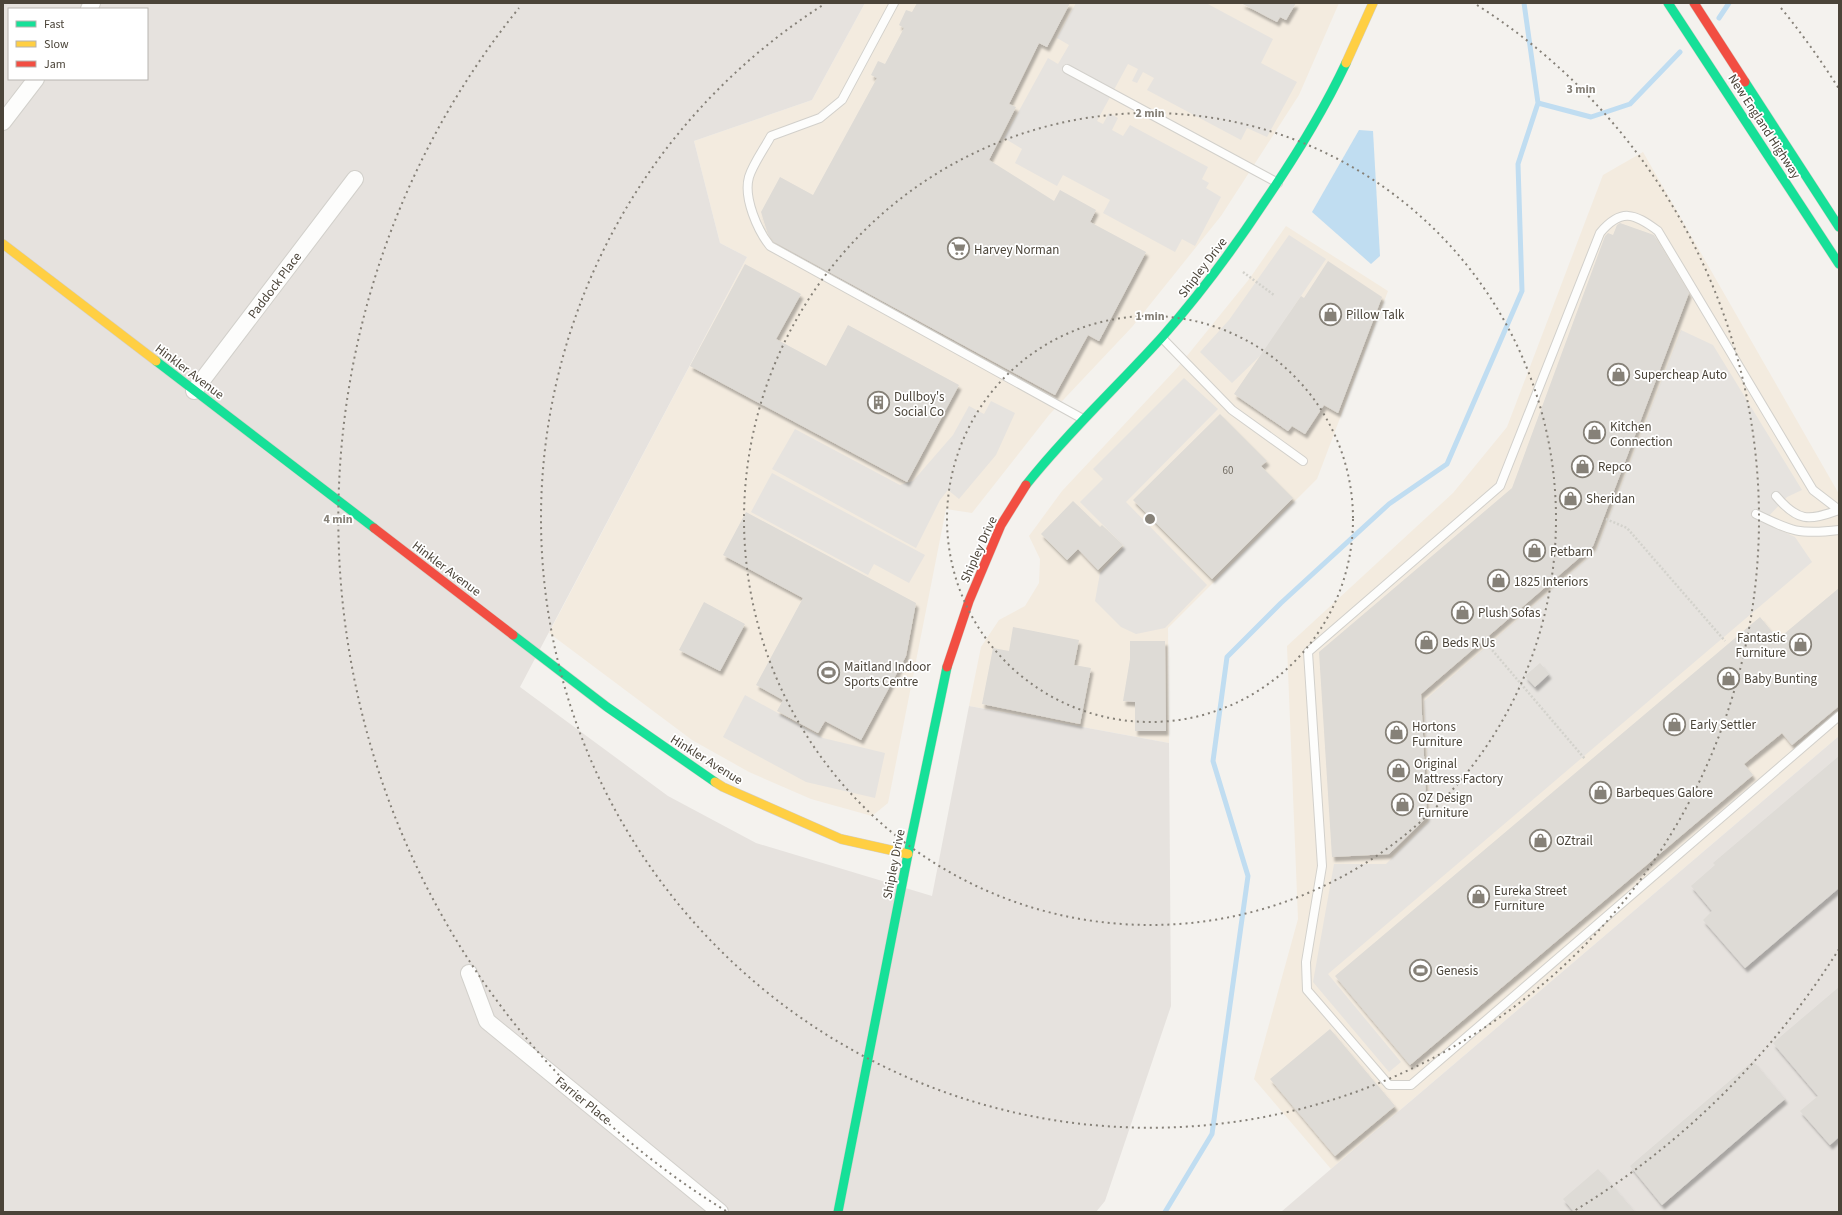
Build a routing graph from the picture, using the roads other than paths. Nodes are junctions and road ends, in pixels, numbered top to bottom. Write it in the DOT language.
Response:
graph roads {
  1 [pos="894,3"];
  2 [pos="1373,3"];
  3 [pos="1668,3"];
  4 [pos="1694,3"];
  5 [pos="1067,69"];
  6 [pos="35,80"];
  7 [pos="3,122"];
  8 [pos="354,179"];
  9 [pos="1278,183"];
  10 [pos="1839,227"];
  11 [pos="3,244"];
  12 [pos="1839,264"];
  13 [pos="1162,337"];
  14 [pos="194,391"];
  15 [pos="1084,420"];
  16 [pos="1302,461"];
  17 [pos="1776,496"];
  18 [pos="1839,510"];
  19 [pos="1756,514"];
  20 [pos="1839,530"];
  21 [pos="1839,716"];
  22 [pos="908,854"];
  23 [pos="469,973"];
  24 [pos="720,1212"];
  25 [pos="838,1212"];
  1 -- 15 [label="lane"];
  2 -- 9 [label="main road, Shipley Drive"];
  3 -- 12 [label="main road, New England Highway"];
  4 -- 10 [label="main road, New England Highway"];
  5 -- 9 [label="lane"];
  6 -- 7 [label="street"];
  8 -- 14 [label="street, Paddock Place"];
  9 -- 13 [label="main road, Shipley Drive"];
  11 -- 14 [label="main road, Hinkler Avenue"];
  13 -- 15 [label="main road, Shipley Drive"];
  13 -- 16 [label="lane"];
  14 -- 22 [label="main road, Hinkler Avenue"];
  15 -- 22 [label="main road, Shipley Drive"];
  17 -- 18 [label="lane"];
  18 -- 21 [label="lane"];
  19 -- 20 [label="lane"];
  22 -- 25 [label="main road, Shipley Drive"];
  23 -- 24 [label="street, Farrier Place"];
}
